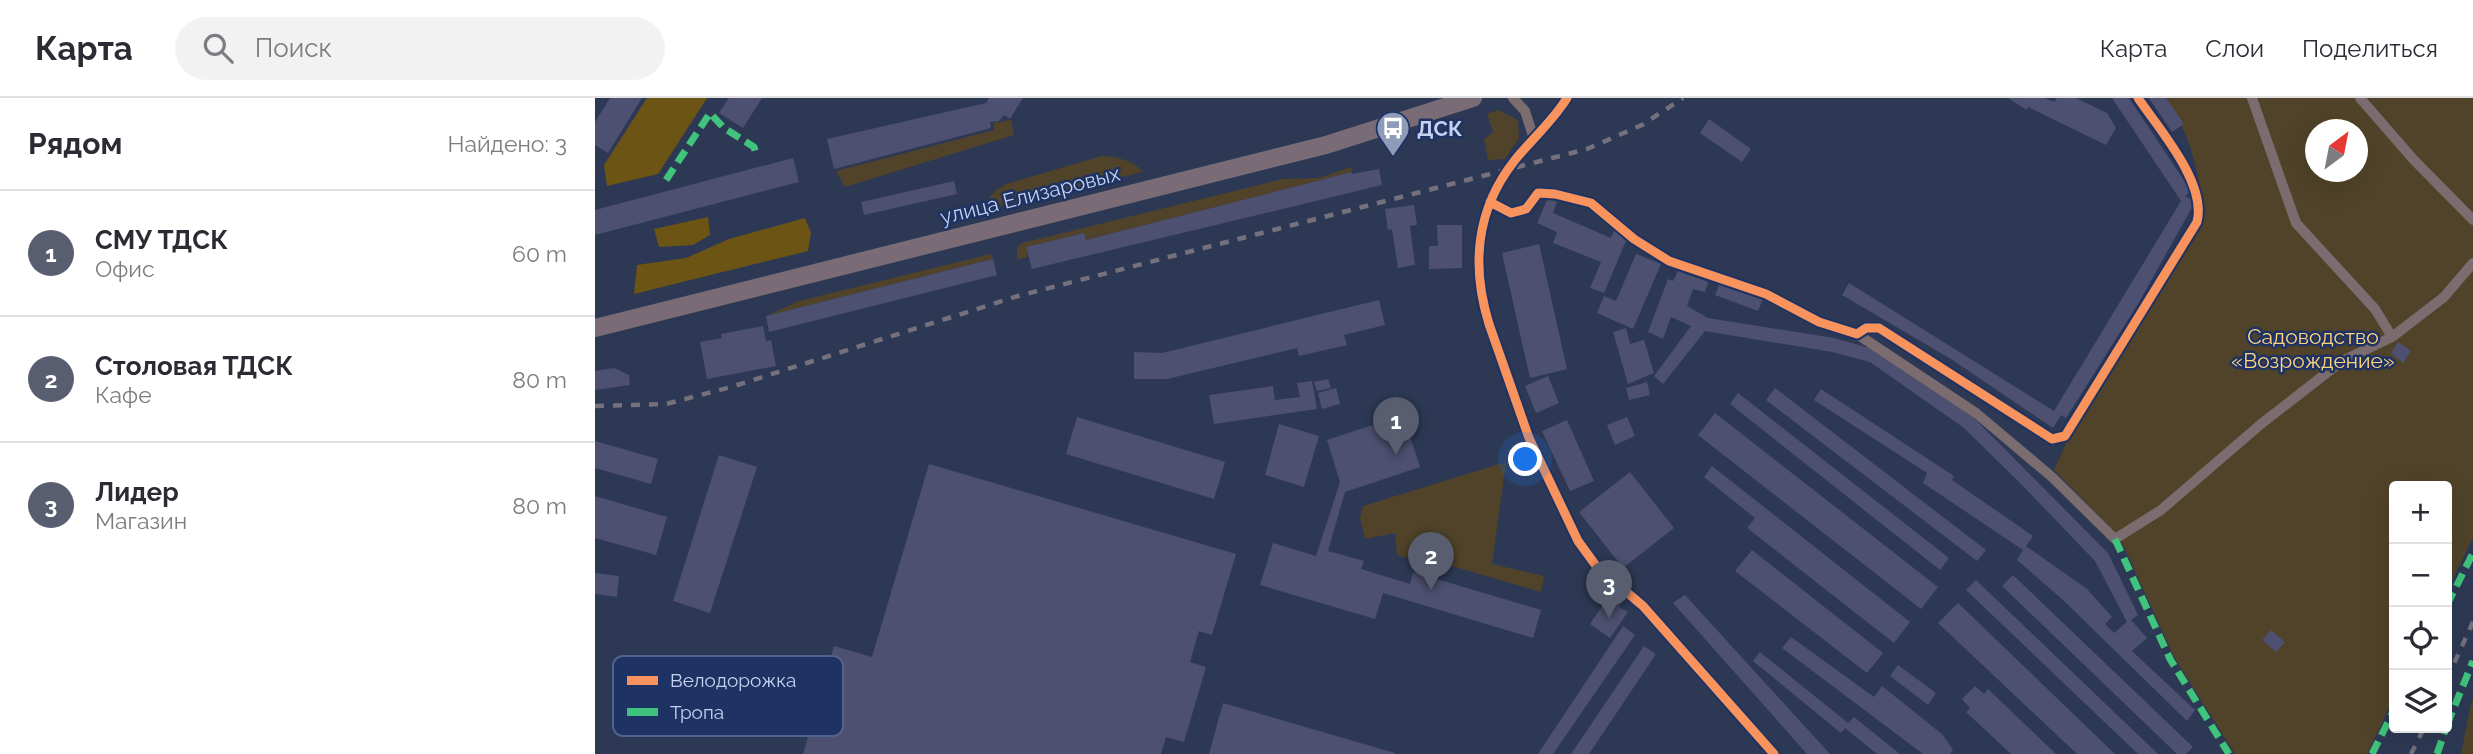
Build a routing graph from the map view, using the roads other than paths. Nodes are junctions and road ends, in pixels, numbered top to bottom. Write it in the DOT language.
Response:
graph roads {
  1 [pos="1473,98"];
  2 [pos="1513,98"];
  3 [pos="1567,98"];
  4 [pos="2138,98"];
  5 [pos="2252,98"];
  6 [pos="2360,98"];
  7 [pos="1534,139"];
  8 [pos="1490,202"];
  9 [pos="2473,220"];
  10 [pos="2473,263"];
  11 [pos="595,328"];
  12 [pos="1857,334"];
  13 [pos="2392,337"];
  14 [pos="1774,754"];
  1 -- 11 [label="main road, улица Елизаровых"];
  2 -- 7 [label="street"];
  3 -- 7 [label="street"];
  4 -- 12 [label="street"];
  5 -- 13 [label="street"];
  6 -- 9 [label="street"];
  7 -- 8 [label="street"];
  8 -- 12 [label="street"];
  8 -- 14 [label="street"];
  10 -- 13 [label="street"];
  12 -- 13 [label="street"];
}
